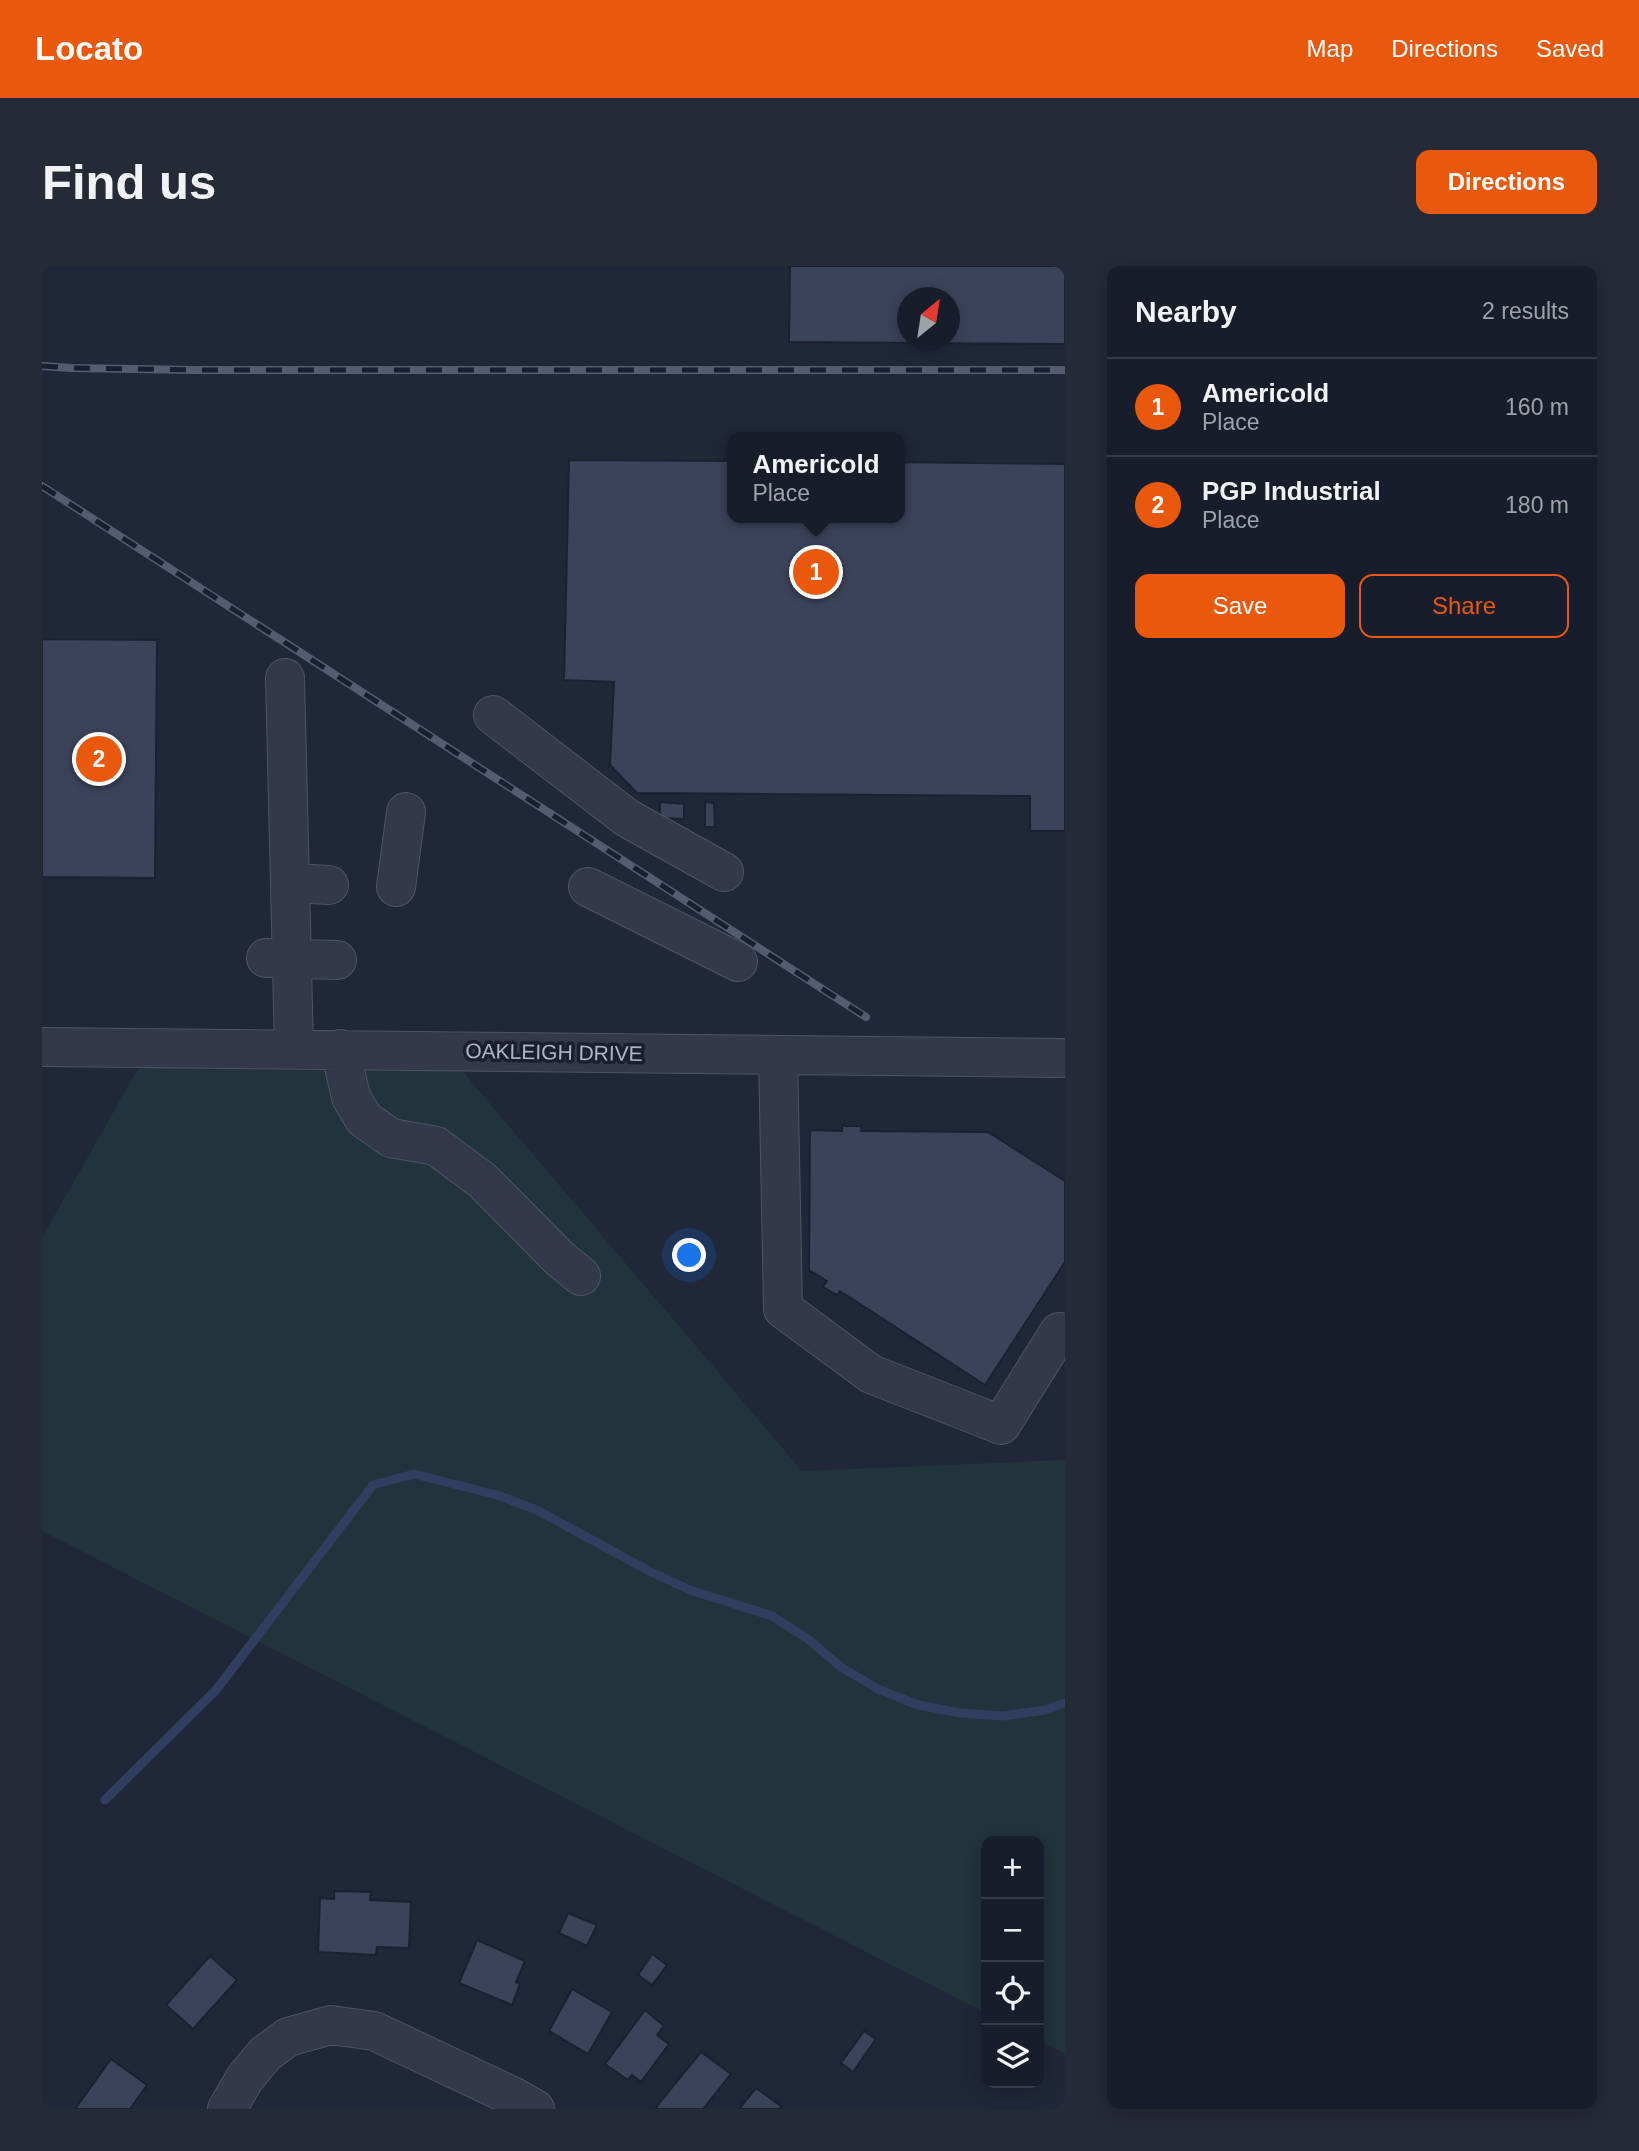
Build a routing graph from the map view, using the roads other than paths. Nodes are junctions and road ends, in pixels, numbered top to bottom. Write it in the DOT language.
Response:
graph roads {
  1 [pos="285,678"];
  2 [pos="493,715"];
  3 [pos="406,812"];
  4 [pos="724,872"];
  5 [pos="329,885"];
  6 [pos="396,887"];
  7 [pos="588,887"];
  8 [pos="283,901"];
  9 [pos="279,959"];
  10 [pos="337,960"];
  11 [pos="738,962"];
  12 [pos="42,1047"];
  13 [pos="294,1049"];
  14 [pos="340,1049"];
  15 [pos="778,1055"];
  16 [pos="1065,1058"];
  17 [pos="581,1276"];
  18 [pos="1059,1332"];
  19 [pos="227,2109"];
  20 [pos="535,2109"];
  1 -- 8 [label="street"];
  2 -- 4 [label="street"];
  3 -- 6 [label="street"];
  5 -- 8 [label="street"];
  7 -- 11 [label="street"];
  8 -- 9 [label="street"];
  9 -- 10 [label="street"];
  9 -- 13 [label="street"];
  12 -- 13 [label="street, OAKLEIGH DRIVE"];
  13 -- 14 [label="street, OAKLEIGH DRIVE"];
  14 -- 15 [label="street, OAKLEIGH DRIVE"];
  14 -- 17 [label="street"];
  15 -- 16 [label="street, OAKLEIGH DRIVE"];
  15 -- 18 [label="street"];
  19 -- 20 [label="street"];
}
